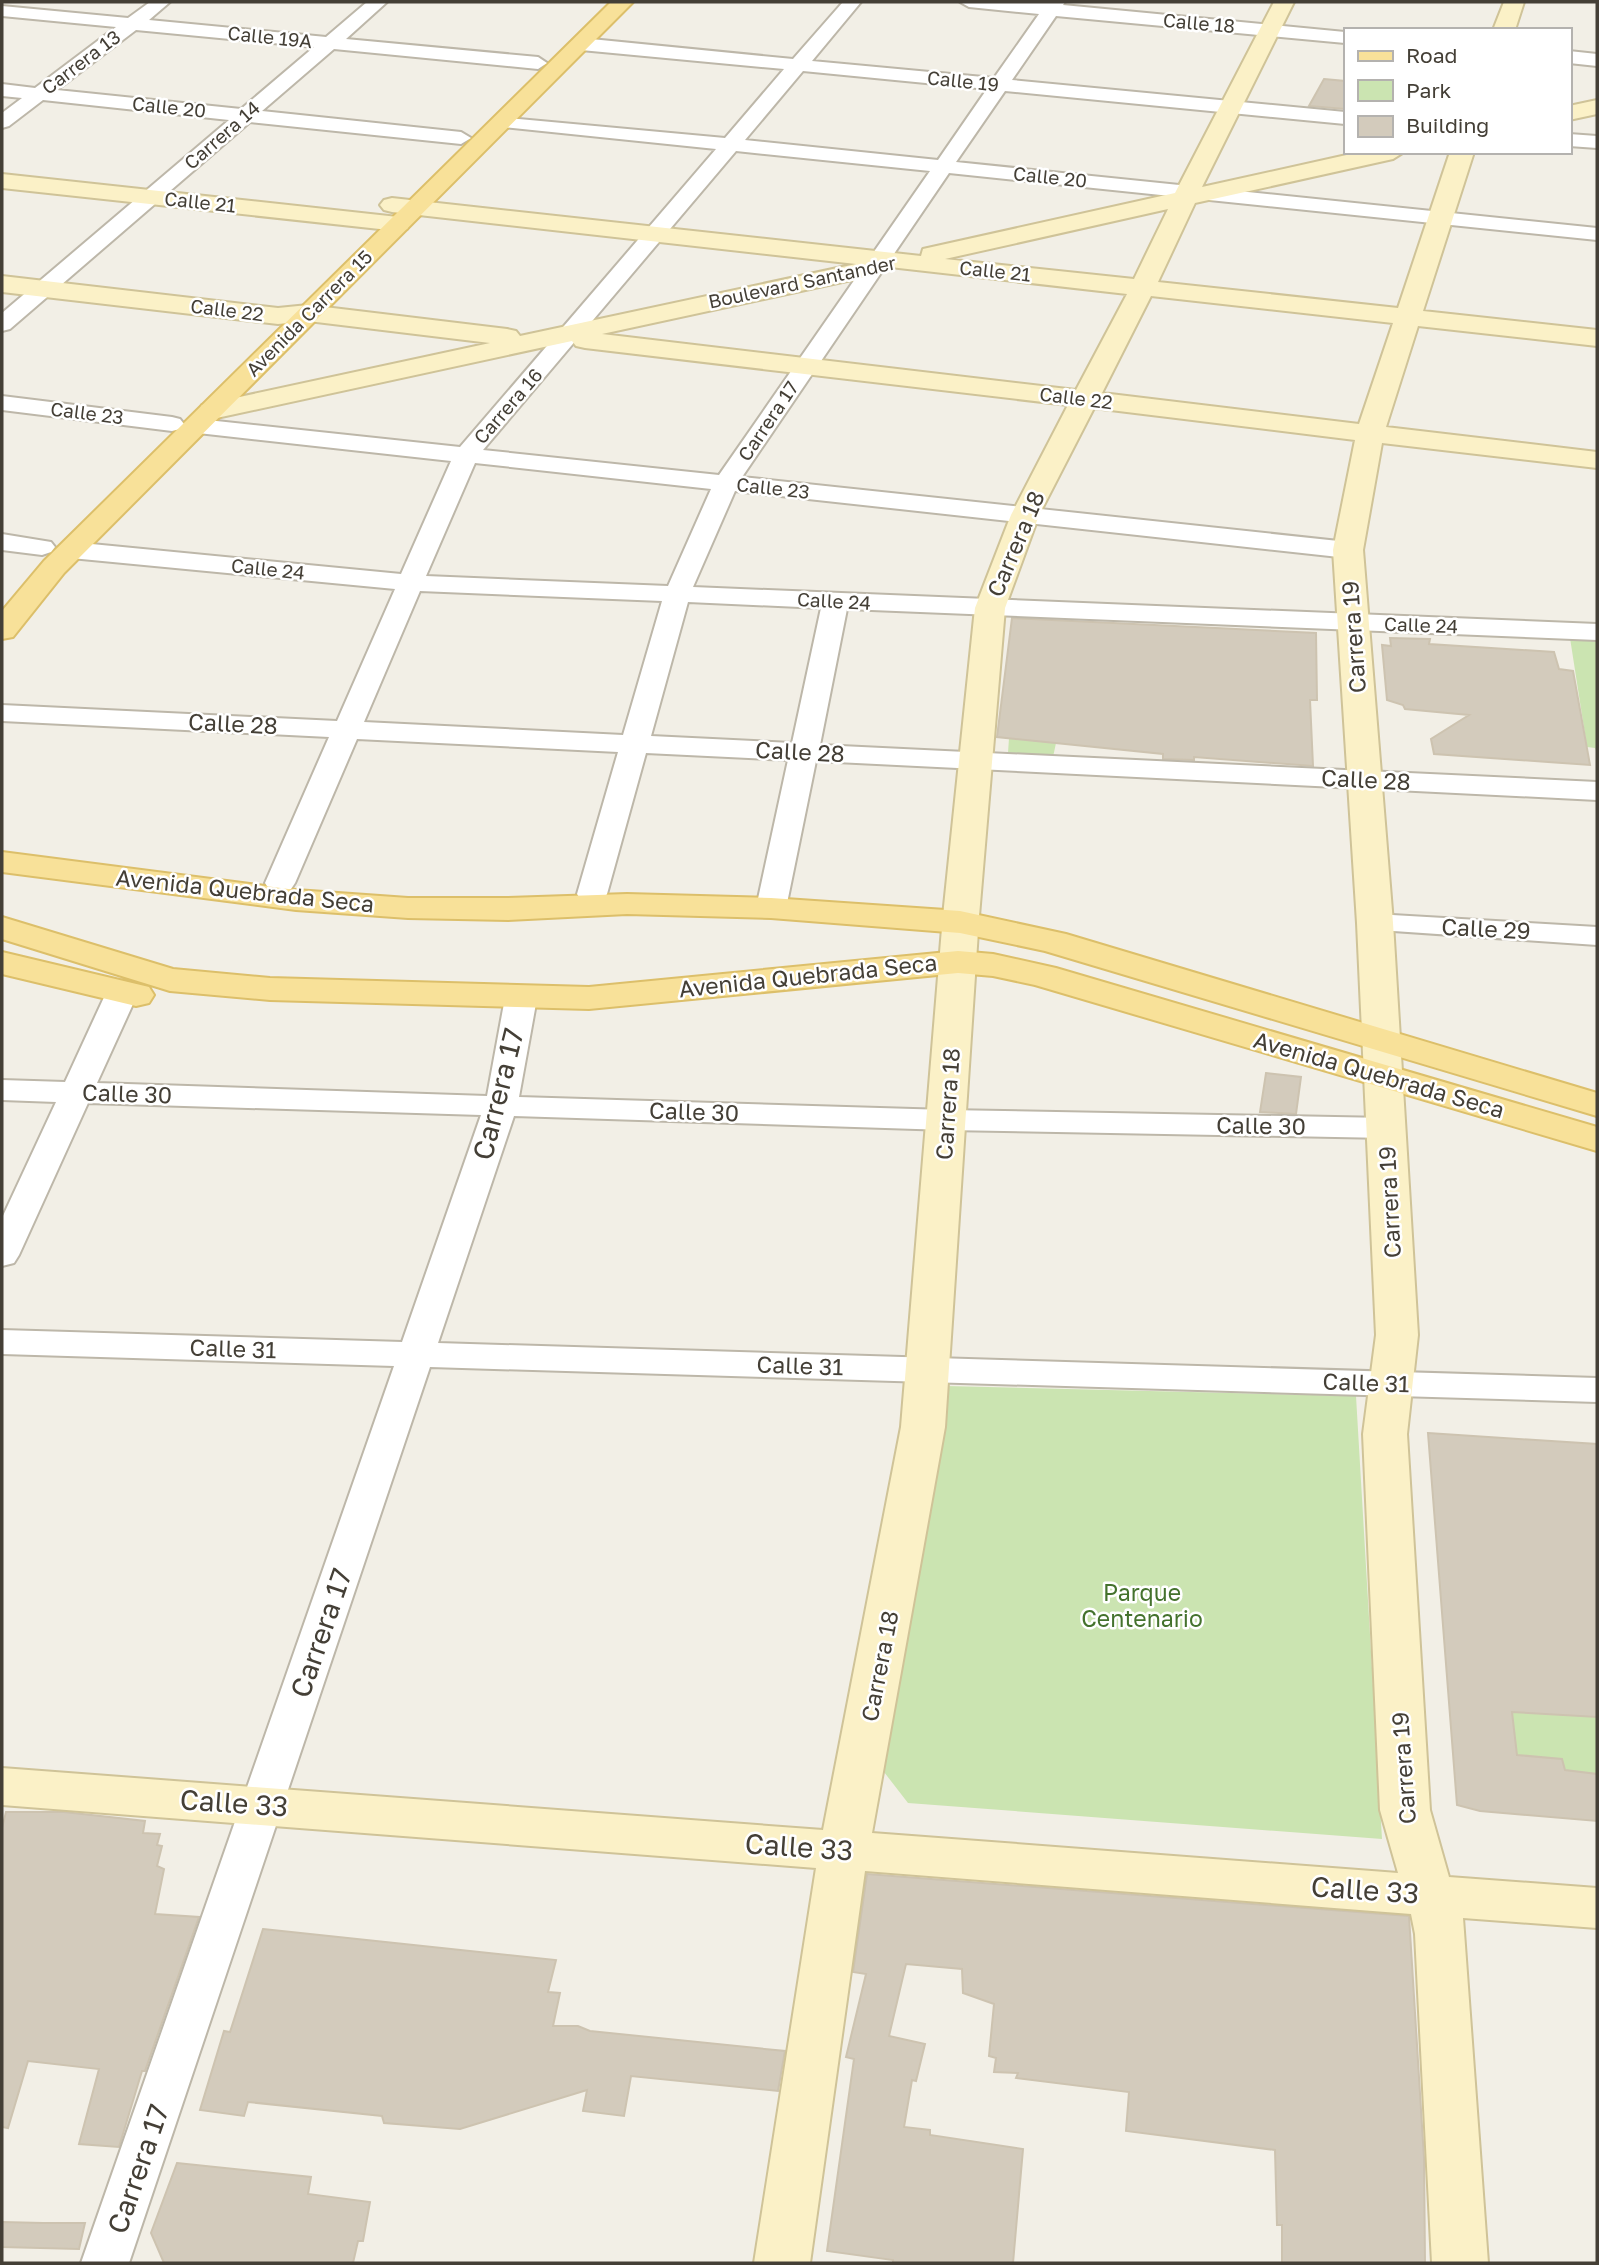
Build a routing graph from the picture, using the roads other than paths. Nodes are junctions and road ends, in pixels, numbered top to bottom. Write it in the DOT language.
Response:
graph roads {
  1 [pos="161,2"];
  2 [pos="378,2"];
  3 [pos="601,2"];
  4 [pos="623,2"];
  5 [pos="852,2"];
  6 [pos="969,2"];
  7 [pos="1284,2"];
  8 [pos="1514,2"];
  9 [pos="1053,6"];
  10 [pos="2,11"];
  11 [pos="132,23"];
  12 [pos="1505,28"];
  13 [pos="1269,30"];
  14 [pos="1344,37"];
  15 [pos="330,43"];
  16 [pos="581,44"];
  17 [pos="1571,57"];
  18 [pos="1597,60"];
  19 [pos="538,63"];
  20 [pos="798,65"];
  21 [pos="999,84"];
  22 [pos="2,90"];
  23 [pos="38,94"];
  24 [pos="1597,97"];
  25 [pos="1571,103"];
  26 [pos="1230,107"];
  27 [pos="1597,107"];
  28 [pos="1571,113"];
  29 [pos="245,115"];
  30 [pos="1344,118"];
  31 [pos="503,121"];
  32 [pos="2,122"];
  33 [pos="461,138"];
  34 [pos="1571,140"];
  35 [pos="1597,142"];
  36 [pos="732,144"];
  37 [pos="1344,152"];
  38 [pos="1382,154"];
  39 [pos="1461,154"];
  40 [pos="943,166"];
  41 [pos="2,181"];
  42 [pos="1188,191"];
  43 [pos="150,197"];
  44 [pos="395,214"];
  45 [pos="1440,218"];
  46 [pos="656,234"];
  47 [pos="1597,234"];
  48 [pos="880,259"];
  49 [pos="2,284"];
  50 [pos="1143,288"];
  51 [pos="42,289"];
  52 [pos="308,313"];
  53 [pos="278,316"];
  54 [pos="1408,317"];
  55 [pos="2,324"];
  56 [pos="563,333"];
  57 [pos="499,336"];
  58 [pos="1597,338"];
  59 [pos="805,366"];
  60 [pos="1085,400"];
  61 [pos="2,403"];
  62 [pos="200,412"];
  63 [pos="1370,433"];
  64 [pos="466,455"];
  65 [pos="1597,460"];
  66 [pos="726,483"];
  67 [pos="1025,515"];
  68 [pos="2,542"];
  69 [pos="42,547"];
  70 [pos="71,550"];
  71 [pos="1348,550"];
  72 [pos="410,583"];
  73 [pos="2,591"];
  74 [pos="677,594"];
  75 [pos="836,601"];
  76 [pos="990,608"];
  77 [pos="1353,622"];
  78 [pos="2,630"];
  79 [pos="1597,632"];
  80 [pos="2,713"];
  81 [pos="346,730"];
  82 [pos="635,744"];
  83 [pos="804,752"];
  84 [pos="976,761"];
  85 [pos="1365,780"];
  86 [pos="1597,791"];
  87 [pos="2,845"];
  88 [pos="2,862"];
  89 [pos="281,883"];
  90 [pos="592,894"];
  91 [pos="771,908"];
  92 [pos="1375,923"];
  93 [pos="2,928"];
  94 [pos="1597,936"];
  95 [pos="959,942"];
  96 [pos="2,963"];
  97 [pos="122,993"];
  98 [pos="519,1007"];
  99 [pos="1382,1058"];
  100 [pos="2,1090"];
  101 [pos="77,1092"];
  102 [pos="1597,1105"];
  103 [pos="501,1106"];
  104 [pos="947,1120"];
  105 [pos="1387,1128"];
  106 [pos="1597,1139"];
  107 [pos="2,1255"];
  108 [pos="2,1342"];
  109 [pos="416,1354"];
  110 [pos="929,1370"];
  111 [pos="1390,1384"];
  112 [pos="1597,1391"];
  113 [pos="2,1786"];
  114 [pos="262,1805"];
  115 [pos="844,1851"];
  116 [pos="1432,1895"];
  117 [pos="1597,1908"];
  118 [pos="106,2263"];
  119 [pos="782,2263"];
  120 [pos="1460,2263"];
  1 -- 11 [label="street, Carrera 13"];
  2 -- 15 [label="street, Carrera 14"];
  3 -- 19 [label="main road, Avenida Carrera 15"];
  4 -- 16 [label="main road, Avenida Carrera 15"];
  5 -- 20 [label="street, Carrera 16"];
  6 -- 9 [label="street, Calle 18"];
  7 -- 13 [label="street, Carrera 18"];
  8 -- 12 [label="street"];
  9 -- 13 [label="street, Calle 18"];
  9 -- 21 [label="street, Carrera 17"];
  10 -- 11 [label="street, Calle 19A"];
  11 -- 15 [label="street, Calle 19A"];
  11 -- 23 [label="street, Carrera 13"];
  13 -- 14 [label="street, Calle 18"];
  13 -- 26 [label="street, Carrera 18"];
  15 -- 19 [label="street, Calle 19A"];
  15 -- 29 [label="street, Carrera 14"];
  16 -- 20 [label="street, Calle 19"];
  16 -- 31 [label="main road, Avenida Carrera 15"];
  17 -- 18 [label="street"];
  19 -- 33 [label="main road, Avenida Carrera 15"];
  20 -- 21 [label="street, Calle 19"];
  20 -- 36 [label="street, Carrera 16"];
  21 -- 26 [label="street, Calle 19"];
  21 -- 40 [label="street, Carrera 17"];
  22 -- 23 [label="street, Calle 20"];
  23 -- 29 [label="street, Calle 20"];
  23 -- 32 [label="street, Carrera 13"];
  24 -- 25 [label="street"];
  26 -- 30 [label="street, Calle 19"];
  26 -- 42 [label="street, Carrera 18"];
  27 -- 28 [label="street"];
  29 -- 33 [label="street, Calle 20"];
  29 -- 43 [label="street, Carrera 14"];
  31 -- 36 [label="street, Calle 20"];
  31 -- 44 [label="main road, Avenida Carrera 15"];
  33 -- 44 [label="main road, Avenida Carrera 15"];
  34 -- 35 [label="street"];
  36 -- 40 [label="street, Calle 20"];
  36 -- 46 [label="street, Carrera 16"];
  37 -- 42 [label="street, Boulevard Santander"];
  38 -- 42 [label="street, Boulevard Santander"];
  39 -- 45 [label="street, Carrera 19"];
  40 -- 42 [label="street, Calle 20"];
  40 -- 48 [label="street, Carrera 17"];
  41 -- 43 [label="street, Calle 21"];
  42 -- 45 [label="street, Calle 20"];
  42 -- 48 [label="street, Boulevard Santander"];
  42 -- 50 [label="street, Carrera 18"];
  43 -- 44 [label="street, Calle 21"];
  43 -- 51 [label="street, Carrera 14"];
  44 -- 46 [label="street, Calle 21"];
  44 -- 52 [label="main road, Avenida Carrera 15"];
  44 -- 53 [label="main road, Avenida Carrera 15"];
  45 -- 47 [label="street, Calle 20"];
  45 -- 54 [label="street, Carrera 19"];
  46 -- 48 [label="street, Calle 21"];
  46 -- 56 [label="street, Carrera 16"];
  48 -- 50 [label="street, Calle 21"];
  48 -- 56 [label="street, Boulevard Santander"];
  48 -- 59 [label="street, Carrera 17"];
  49 -- 51 [label="street, Calle 22"];
  50 -- 54 [label="street, Calle 21"];
  50 -- 60 [label="street, Carrera 18"];
  51 -- 53 [label="street, Calle 22"];
  51 -- 55 [label="street, Carrera 14"];
  52 -- 53 [label="street, Calle 22"];
  52 -- 57 [label="street, Calle 22"];
  52 -- 62 [label="main road, Avenida Carrera 15"];
  53 -- 62 [label="main road, Avenida Carrera 15"];
  54 -- 58 [label="street, Calle 21"];
  54 -- 63 [label="street, Carrera 19"];
  56 -- 57 [label="street, Calle 22"];
  56 -- 57 [label="street, Boulevard Santander"];
  56 -- 59 [label="street, Calle 22"];
  56 -- 62 [label="street, Boulevard Santander"];
  56 -- 64 [label="street, Carrera 16"];
  57 -- 62 [label="street, Boulevard Santander"];
  59 -- 60 [label="street, Calle 22"];
  59 -- 66 [label="street, Carrera 17"];
  60 -- 63 [label="street, Calle 22"];
  60 -- 67 [label="street, Carrera 18"];
  61 -- 62 [label="street, Calle 23"];
  62 -- 64 [label="street, Calle 23"];
  62 -- 69 [label="main road, Avenida Carrera 15"];
  62 -- 70 [label="main road, Avenida Carrera 15"];
  63 -- 65 [label="street, Calle 22"];
  63 -- 71 [label="street, Carrera 19"];
  64 -- 66 [label="street, Calle 23"];
  64 -- 72 [label="street, Carrera 16"];
  66 -- 67 [label="street, Calle 23"];
  66 -- 74 [label="street, Carrera 17"];
  67 -- 71 [label="street, Calle 23"];
  67 -- 76 [label="street, Carrera 18"];
  68 -- 69 [label="street"];
  69 -- 73 [label="main road, Avenida Carrera 15"];
  70 -- 72 [label="street, Calle 24"];
  70 -- 78 [label="main road, Avenida Carrera 15"];
  71 -- 77 [label="street, Carrera 19"];
  72 -- 74 [label="street, Calle 24"];
  72 -- 81 [label="street, Carrera 16"];
  74 -- 75 [label="street, Calle 24"];
  74 -- 82 [label="street, Carrera 17"];
  75 -- 76 [label="street, Calle 24"];
  75 -- 83 [label="street"];
  76 -- 77 [label="street, Calle 24"];
  76 -- 84 [label="street, Carrera 18"];
  77 -- 79 [label="street, Calle 24"];
  77 -- 85 [label="street, Carrera 19"];
  80 -- 81 [label="street, Calle 28"];
  81 -- 82 [label="street, Calle 28"];
  81 -- 89 [label="street, Carrera 16"];
  82 -- 83 [label="street, Calle 28"];
  82 -- 90 [label="street, Carrera 17"];
  83 -- 84 [label="street, Calle 28"];
  83 -- 91 [label="street"];
  84 -- 85 [label="street, Calle 28"];
  84 -- 95 [label="street, Carrera 18"];
  85 -- 86 [label="street, Calle 28"];
  85 -- 92 [label="street, Carrera 19"];
  87 -- 89 [label="main road"];
  88 -- 91 [label="main road, Avenida Quebrada Seca"];
  89 -- 90 [label="main road"];
  90 -- 91 [label="main road"];
  91 -- 95 [label="main road, Avenida Quebrada Seca"];
  92 -- 94 [label="street, Calle 29"];
  92 -- 99 [label="street, Carrera 19"];
  93 -- 98 [label="main road"];
  95 -- 98 [label="main road, Avenida Quebrada Seca"];
  95 -- 99 [label="main road, Avenida Quebrada Seca"];
  95 -- 104 [label="street, Carrera 18"];
  96 -- 97 [label="main road"];
  97 -- 98 [label="main road"];
  97 -- 101 [label="street"];
  98 -- 103 [label="street, Carrera 17"];
  99 -- 102 [label="main road, Avenida Quebrada Seca"];
  99 -- 105 [label="street, Carrera 19"];
  99 -- 106 [label="main road, Avenida Quebrada Seca"];
  100 -- 101 [label="street, Calle 30"];
  101 -- 103 [label="street, Calle 30"];
  101 -- 107 [label="street"];
  103 -- 104 [label="street, Calle 30"];
  103 -- 109 [label="street, Carrera 17"];
  104 -- 105 [label="street, Calle 30"];
  104 -- 110 [label="street, Carrera 18"];
  105 -- 111 [label="street, Carrera 19"];
  108 -- 109 [label="street, Calle 31"];
  109 -- 110 [label="street, Calle 31"];
  109 -- 114 [label="street, Carrera 17"];
  110 -- 111 [label="street, Calle 31"];
  110 -- 115 [label="street, Carrera 18"];
  111 -- 112 [label="street, Calle 31"];
  111 -- 116 [label="street, Carrera 19"];
  113 -- 114 [label="street, Calle 33"];
  114 -- 115 [label="street, Calle 33"];
  114 -- 118 [label="street, Carrera 17"];
  115 -- 116 [label="street, Calle 33"];
  115 -- 119 [label="street, Carrera 18"];
  116 -- 117 [label="street, Calle 33"];
  116 -- 120 [label="street, Carrera 19"];
}
